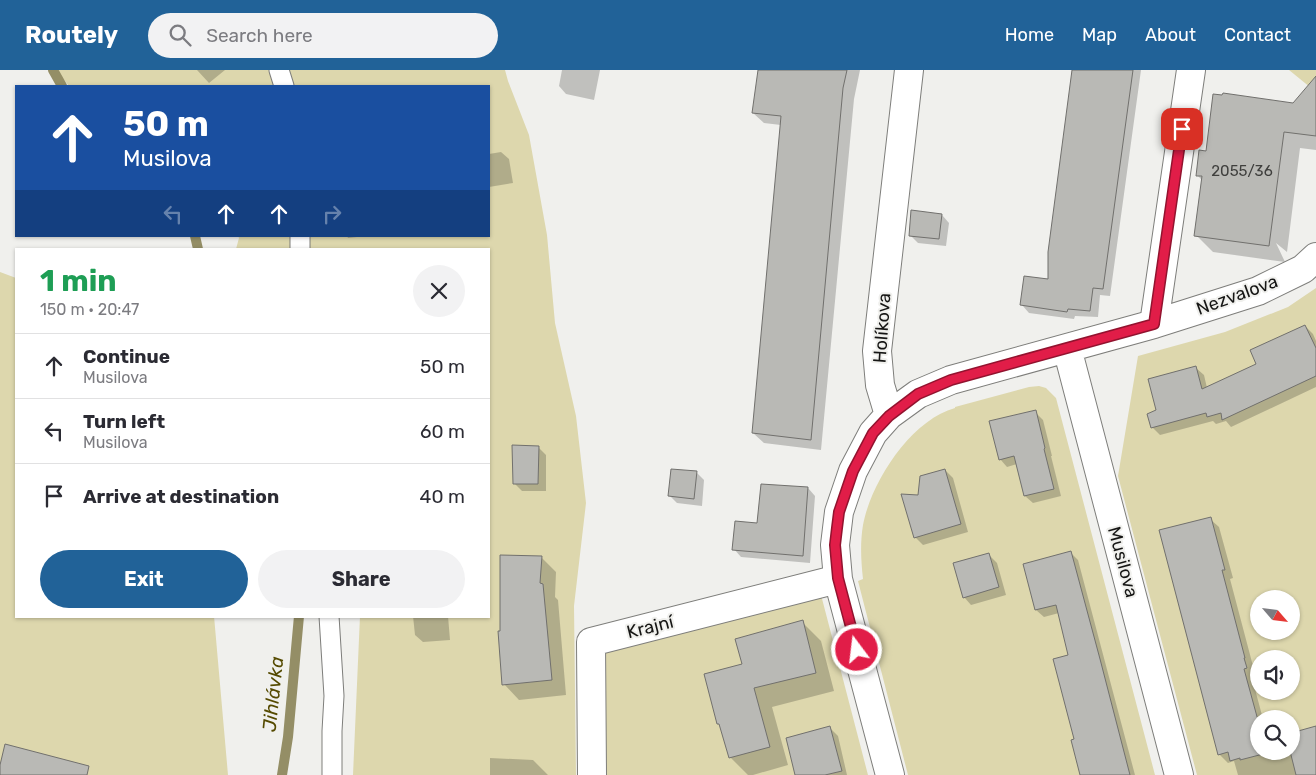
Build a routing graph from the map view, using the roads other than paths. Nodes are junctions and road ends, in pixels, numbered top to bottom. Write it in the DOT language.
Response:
graph roads {
  1 [pos="279,70"];
  2 [pos="909,70"];
  3 [pos="1191,70"];
  4 [pos="284,85"];
  5 [pos="1316,257"];
  6 [pos="1154,324"];
  7 [pos="1067,348"];
  8 [pos="889,416"];
  9 [pos="838,578"];
  10 [pos="329,618"];
  11 [pos="332,775"];
  12 [pos="592,775"];
  13 [pos="890,775"];
  14 [pos="1179,775"];
  1 -- 4 [label="lane"];
  2 -- 8 [label="street, Holíkova"];
  3 -- 6 [label="street"];
  5 -- 6 [label="street, Nezvalova"];
  6 -- 7 [label="street"];
  7 -- 8 [label="street"];
  7 -- 14 [label="street, Musilova"];
  8 -- 9 [label="street"];
  9 -- 12 [label="street, Krajní"];
  9 -- 13 [label="street"];
  10 -- 11 [label="lane"];
}
